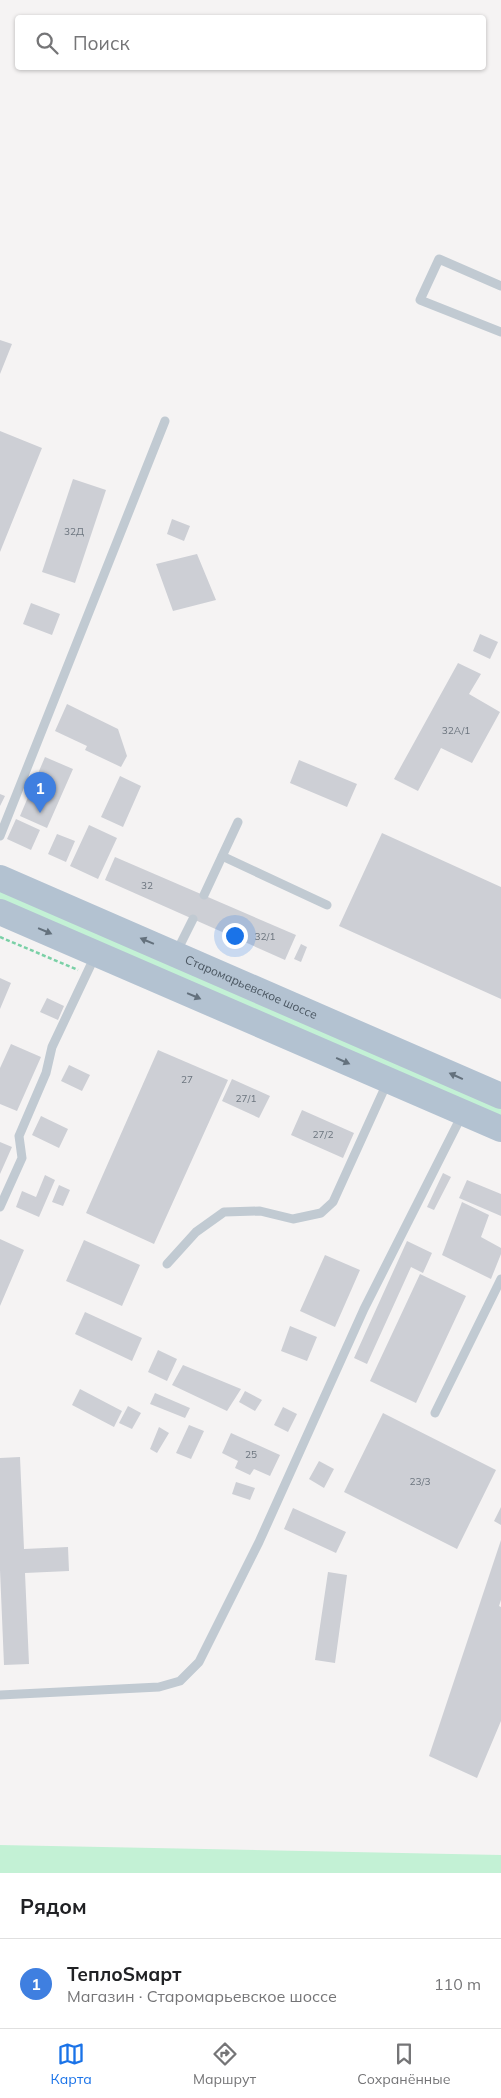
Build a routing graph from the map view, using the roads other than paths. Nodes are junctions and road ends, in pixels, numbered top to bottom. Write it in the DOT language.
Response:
graph roads {
  1 [pos="501,286"];
  2 [pos="501,332"];
  3 [pos="165,421"];
  4 [pos="238,822"];
  5 [pos="0,836"];
  6 [pos="222,856"];
  7 [pos="0,878"];
  8 [pos="204,895"];
  9 [pos="327,904"];
  10 [pos="0,912"];
  11 [pos="192,919"];
  12 [pos="96,954"];
  13 [pos="176,954"];
  14 [pos="388,1080"];
  15 [pos="501,1096"];
  16 [pos="463,1113"];
  17 [pos="501,1129"];
  18 [pos="0,1208"];
  19 [pos="167,1264"];
  20 [pos="501,1279"];
  21 [pos="435,1412"];
  22 [pos="0,1695"];
  1 -- 2 [label="lane"];
  3 -- 5 [label="lane"];
  4 -- 6 [label="lane"];
  6 -- 8 [label="lane"];
  6 -- 9 [label="lane"];
  13 -- 7 [label="main road, Старомарьевское шоссе, one-way"];
  10 -- 12 [label="main road, one-way"];
  11 -- 13 [label="lane"];
  12 -- 14 [label="main road, one-way"];
  12 -- 18 [label="lane"];
  15 -- 13 [label="main road, Старомарьевское шоссе, one-way"];
  14 -- 16 [label="main road"];
  14 -- 19 [label="lane"];
  16 -- 17 [label="main road"];
  16 -- 22 [label="lane"];
  20 -- 21 [label="lane"];
}
